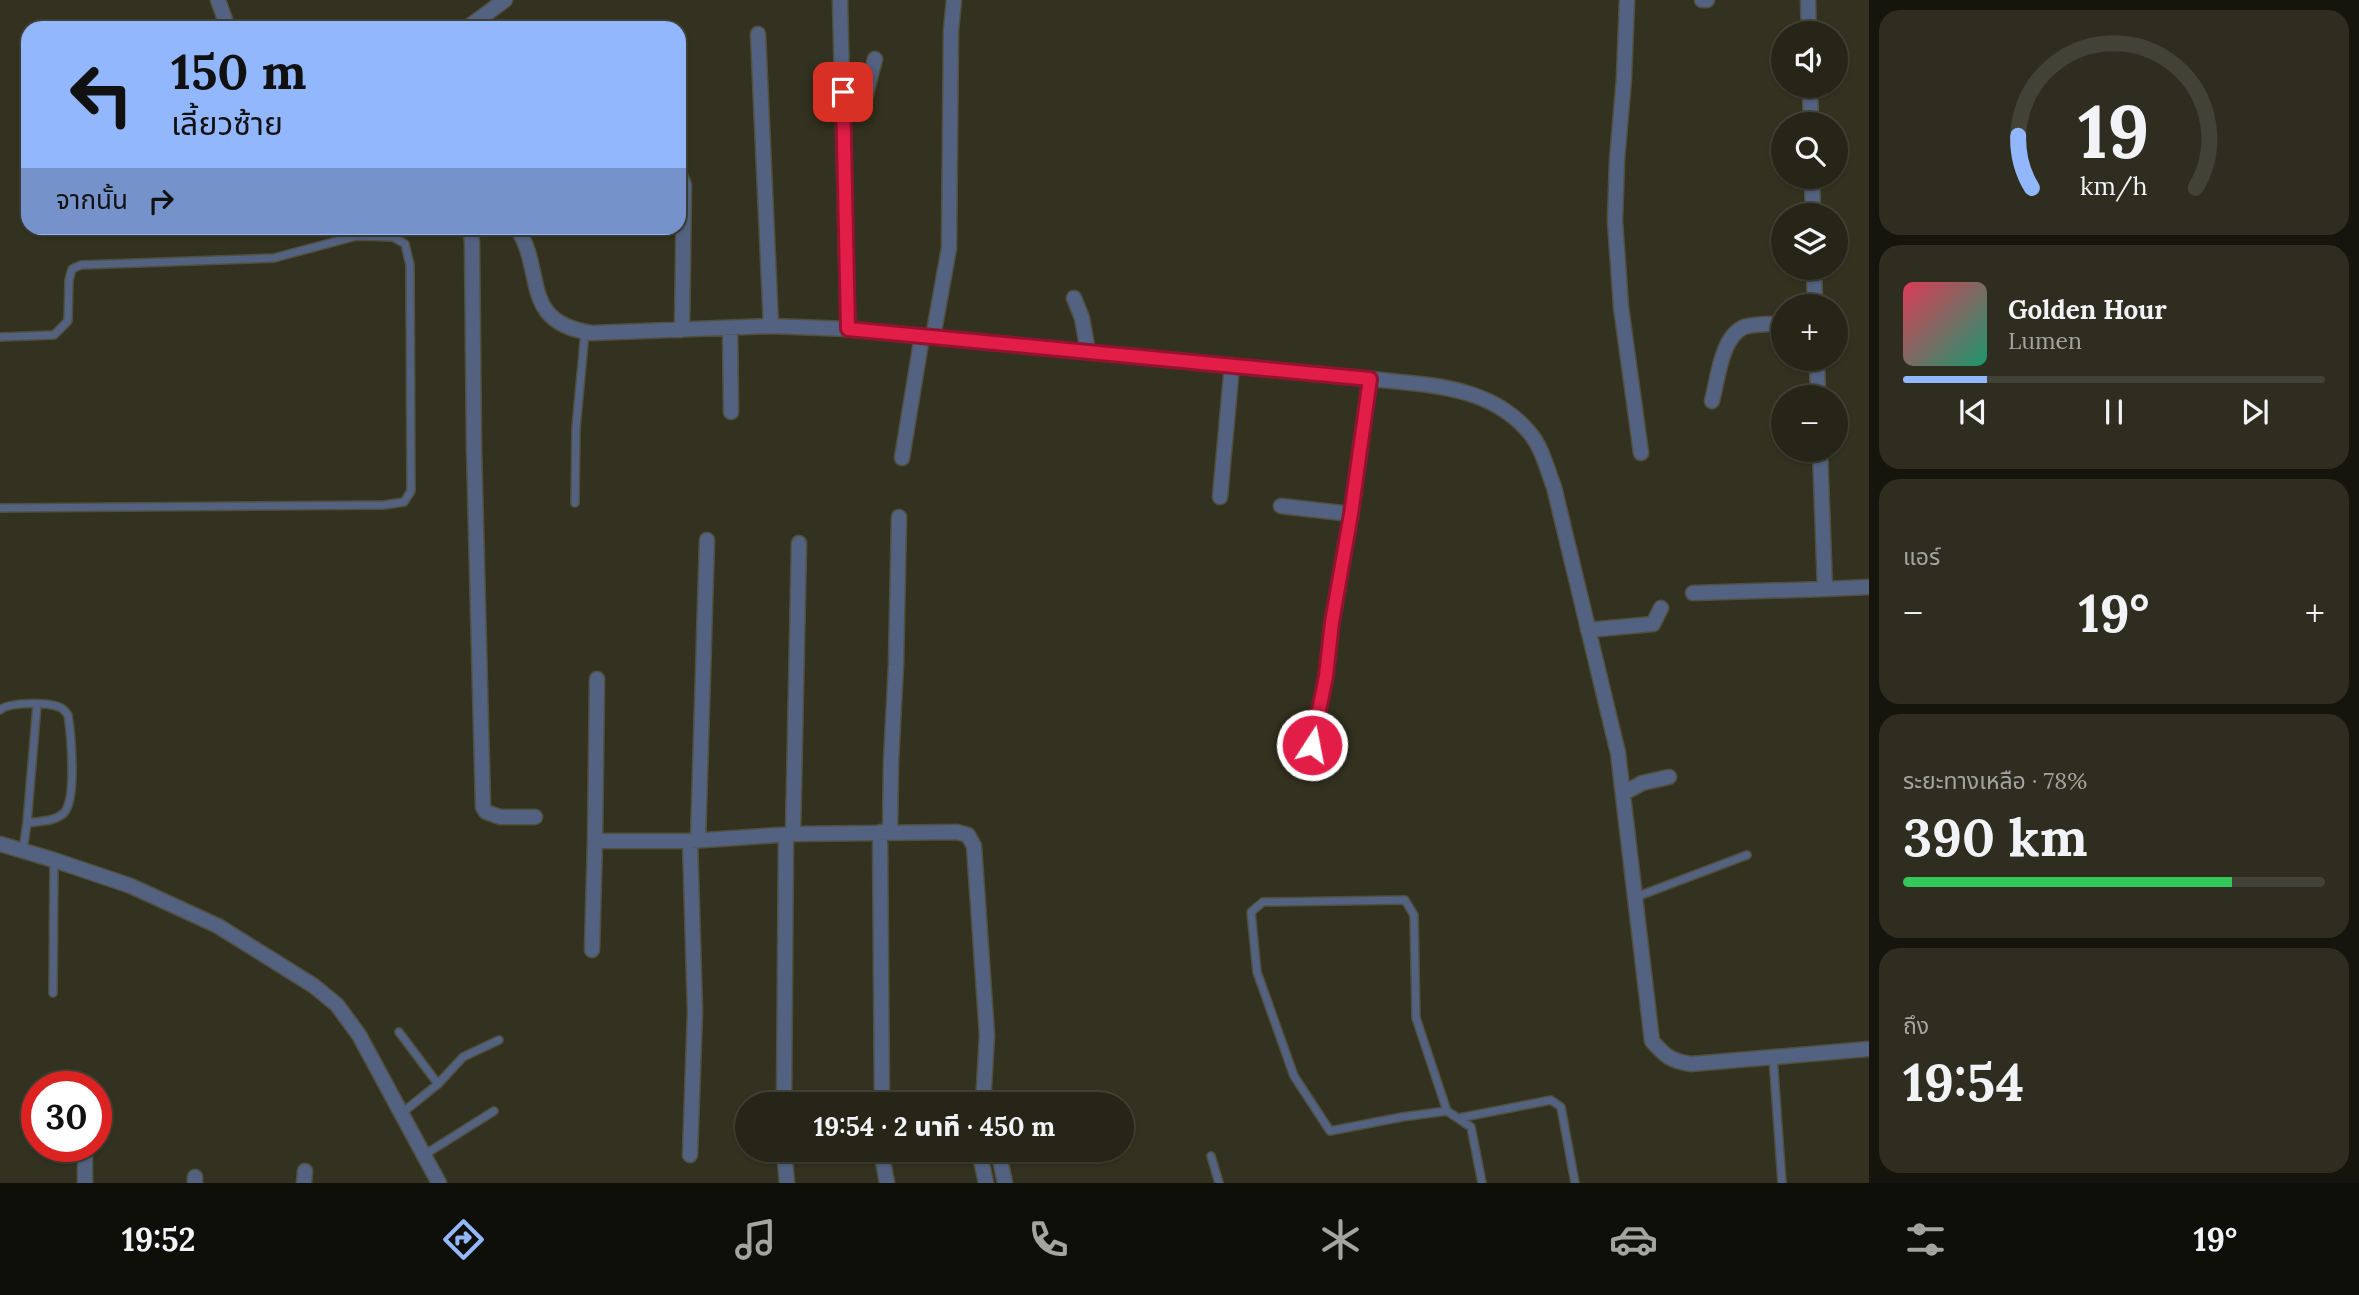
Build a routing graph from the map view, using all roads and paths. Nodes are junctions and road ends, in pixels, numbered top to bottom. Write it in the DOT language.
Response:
graph roads {
  1 [pos="218,0"];
  2 [pos="505,0"];
  3 [pos="841,0"];
  4 [pos="954,0"];
  5 [pos="1627,0"];
  6 [pos="1808,0"];
  7 [pos="226,21"];
  8 [pos="476,21"];
  9 [pos="1809,21"];
  10 [pos="758,34"];
  11 [pos="875,59"];
  12 [pos="843,114"];
  13 [pos="471,235"];
  14 [pos="520,235"];
  15 [pos="683,235"];
  16 [pos="1074,298"];
  17 [pos="1771,324"];
  18 [pos="771,326"];
  19 [pos="730,328"];
  20 [pos="848,329"];
  21 [pos="682,330"];
  22 [pos="585,332"];
  23 [pos="928,336"];
  24 [pos="0,337"];
  25 [pos="1088,352"];
  26 [pos="1232,365"];
  27 [pos="1370,379"];
  28 [pos="1712,401"];
  29 [pos="731,412"];
  30 [pos="1642,453"];
  31 [pos="901,458"];
  32 [pos="1820,462"];
  33 [pos="1220,497"];
  34 [pos="575,503"];
  35 [pos="1281,506"];
  36 [pos="0,508"];
  37 [pos="1351,514"];
  38 [pos="899,517"];
  39 [pos="707,540"];
  40 [pos="799,543"];
  41 [pos="1869,587"];
  42 [pos="1825,589"];
  43 [pos="1693,593"];
  44 [pos="1661,608"];
  45 [pos="1588,631"];
  46 [pos="597,679"];
  47 [pos="37,705"];
  48 [pos="0,710"];
  49 [pos="1312,745"];
  50 [pos="1669,777"];
  51 [pos="1624,793"];
  52 [pos="535,817"];
  53 [pos="27,823"];
  54 [pos="885,832"];
  55 [pos="790,835"];
  56 [pos="694,840"];
  57 [pos="595,841"];
  58 [pos="0,845"];
  59 [pos="23,850"];
  60 [pos="1747,855"];
  61 [pos="54,860"];
  62 [pos="1636,897"];
  63 [pos="592,950"];
  64 [pos="53,993"];
  65 [pos="399,1032"];
  66 [pos="499,1040"];
  67 [pos="1869,1049"];
  68 [pos="1773,1057"];
  69 [pos="438,1084"];
  70 [pos="784,1092"];
  71 [pos="882,1092"];
  72 [pos="984,1092"];
  73 [pos="494,1111"];
  74 [pos="1447,1111"];
  75 [pos="402,1113"];
  76 [pos="1458,1118"];
  77 [pos="424,1156"];
  78 [pos="690,1156"];
  79 [pos="1211,1156"];
  80 [pos="85,1162"];
  81 [pos="785,1162"];
  82 [pos="883,1162"];
  83 [pos="982,1162"];
  84 [pos="1001,1162"];
  85 [pos="85,1183"];
  86 [pos="439,1183"];
  87 [pos="787,1183"];
  88 [pos="887,1183"];
  89 [pos="986,1183"];
  90 [pos="1005,1183"];
  91 [pos="1219,1183"];
  92 [pos="1482,1183"];
  93 [pos="1575,1183"];
  94 [pos="1782,1183"];
  1 -- 7 [label="street"];
  2 -- 8 [label="street"];
  3 -- 12 [label="street"];
  4 -- 23 [label="street"];
  5 -- 30 [label="street"];
  6 -- 9 [label="street"];
  10 -- 18 [label="street"];
  11 -- 12 [label="street"];
  12 -- 20 [label="street"];
  13 -- 52 [label="street"];
  14 -- 22 [label="street"];
  15 -- 21 [label="street"];
  16 -- 25 [label="street"];
  17 -- 28 [label="street"];
  18 -- 19 [label="street"];
  18 -- 20 [label="street"];
  19 -- 21 [label="street"];
  19 -- 29 [label="street"];
  20 -- 23 [label="street"];
  21 -- 22 [label="street"];
  22 -- 34 [label="lane"];
  23 -- 25 [label="street"];
  23 -- 31 [label="street"];
  24 -- 36 [label="lane"];
  25 -- 26 [label="street"];
  26 -- 27 [label="street"];
  26 -- 33 [label="street"];
  27 -- 37 [label="street"];
  27 -- 45 [label="street"];
  32 -- 42 [label="street"];
  35 -- 37 [label="street"];
  37 -- 49 [label="street"];
  38 -- 54 [label="street"];
  39 -- 56 [label="street"];
  40 -- 55 [label="street"];
  41 -- 42 [label="street"];
  42 -- 43 [label="street"];
  44 -- 45 [label="street"];
  45 -- 51 [label="street"];
  46 -- 57 [label="street"];
  47 -- 48 [label="lane"];
  47 -- 53 [label="lane"];
  47 -- 53 [label="lane"];
  50 -- 51 [label="street"];
  51 -- 62 [label="street"];
  53 -- 59 [label="lane"];
  54 -- 55 [label="street"];
  54 -- 71 [label="street"];
  54 -- 72 [label="street"];
  55 -- 56 [label="street"];
  55 -- 70 [label="street"];
  56 -- 57 [label="street"];
  56 -- 78 [label="street"];
  57 -- 63 [label="street"];
  58 -- 59 [label="street"];
  59 -- 61 [label="street"];
  60 -- 62 [label="lane"];
  61 -- 64 [label="lane"];
  61 -- 75 [label="street"];
  62 -- 68 [label="street"];
  65 -- 69 [label="lane"];
  66 -- 69 [label="lane"];
  67 -- 68 [label="street"];
  68 -- 94 [label="lane"];
  69 -- 75 [label="lane"];
  73 -- 77 [label="lane"];
  74 -- 74 [label="lane"];
  74 -- 76 [label="lane"];
  75 -- 77 [label="street"];
  76 -- 92 [label="lane"];
  76 -- 93 [label="lane"];
  77 -- 86 [label="street"];
  79 -- 91 [label="lane"];
  80 -- 85 [label="street"];
  81 -- 87 [label="street"];
  82 -- 88 [label="street"];
  83 -- 89 [label="street"];
  84 -- 90 [label="street"];
}
